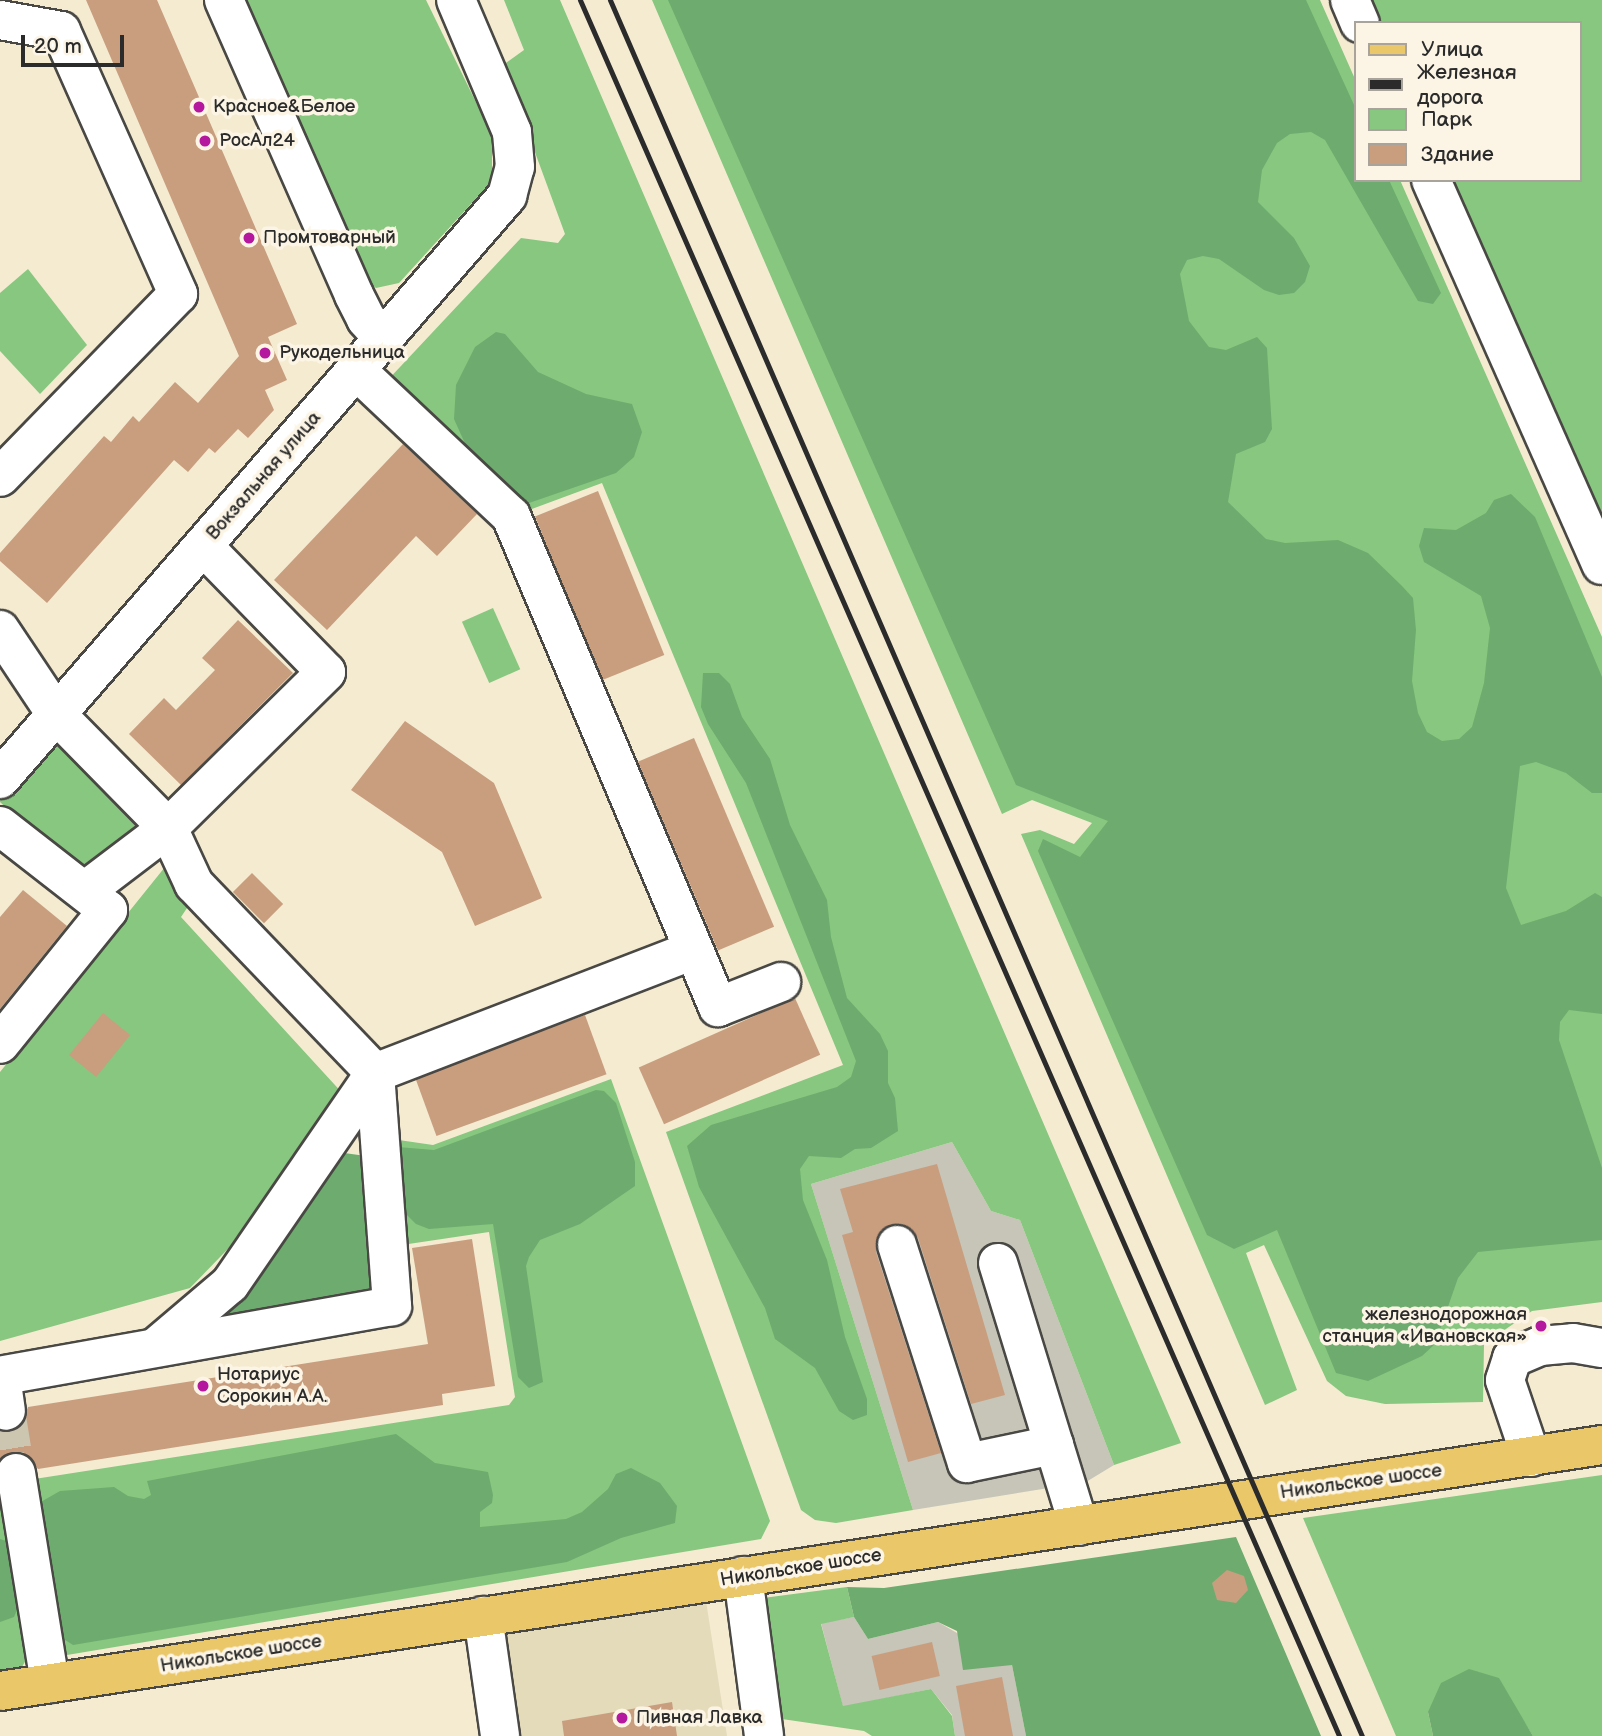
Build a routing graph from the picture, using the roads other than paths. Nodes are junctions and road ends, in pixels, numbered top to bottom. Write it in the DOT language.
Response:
graph roads {
  1 [pos="224,0"];
  2 [pos="456,0"];
  3 [pos="1350,0"];
  4 [pos="0,20"];
  5 [pos="1359,21"];
  6 [pos="1432,182"];
  7 [pos="383,338"];
  8 [pos="356,370"];
  9 [pos="0,477"];
  10 [pos="203,546"];
  11 [pos="1602,565"];
  12 [pos="0,630"];
  13 [pos="56,714"];
  14 [pos="0,779"];
  15 [pos="0,826"];
  16 [pos="168,828"];
  17 [pos="85,891"];
  18 [pos="691,951"];
  19 [pos="781,982"];
  20 [pos="0,1044"];
  21 [pos="375,1073"];
  22 [pos="897,1245"];
  23 [pos="998,1263"];
  24 [pos="155,1348"];
  25 [pos="1602,1348"];
  26 [pos="2,1387"];
  27 [pos="1054,1445"];
  28 [pos="1602,1446"];
  29 [pos="1531,1457"];
  30 [pos="16,1473"];
  31 [pos="1079,1526"];
  32 [pos="743,1576"];
  33 [pos="483,1616"];
  34 [pos="50,1683"];
  35 [pos="0,1691"];
  36 [pos="774,1735"];
  37 [pos="499,1736"];
  1 -- 7 [label="street"];
  2 -- 7 [label="street, Вокзальная улица"];
  3 -- 5 [label="street"];
  4 -- 9 [label="street"];
  6 -- 11 [label="street"];
  7 -- 8 [label="street, Вокзальная улица"];
  8 -- 10 [label="street, Вокзальная улица"];
  8 -- 18 [label="street"];
  10 -- 13 [label="street, Вокзальная улица"];
  10 -- 16 [label="street"];
  12 -- 13 [label="street"];
  13 -- 14 [label="street, Вокзальная улица"];
  13 -- 16 [label="street"];
  15 -- 17 [label="street"];
  16 -- 17 [label="street"];
  16 -- 21 [label="street"];
  17 -- 20 [label="street"];
  18 -- 19 [label="street"];
  18 -- 21 [label="street"];
  21 -- 24 [label="street"];
  21 -- 24 [label="street"];
  22 -- 27 [label="street"];
  23 -- 27 [label="street"];
  24 -- 26 [label="street"];
  25 -- 29 [label="street"];
  27 -- 31 [label="street"];
  28 -- 29 [label="main road, Никольское шоссе"];
  29 -- 31 [label="main road, Никольское шоссе"];
  30 -- 34 [label="street"];
  31 -- 32 [label="main road, Никольское шоссе"];
  32 -- 33 [label="main road, Никольское шоссе"];
  32 -- 36 [label="street"];
  33 -- 34 [label="main road, Никольское шоссе"];
  33 -- 37 [label="street"];
  34 -- 35 [label="main road, Никольское шоссе"];
}
